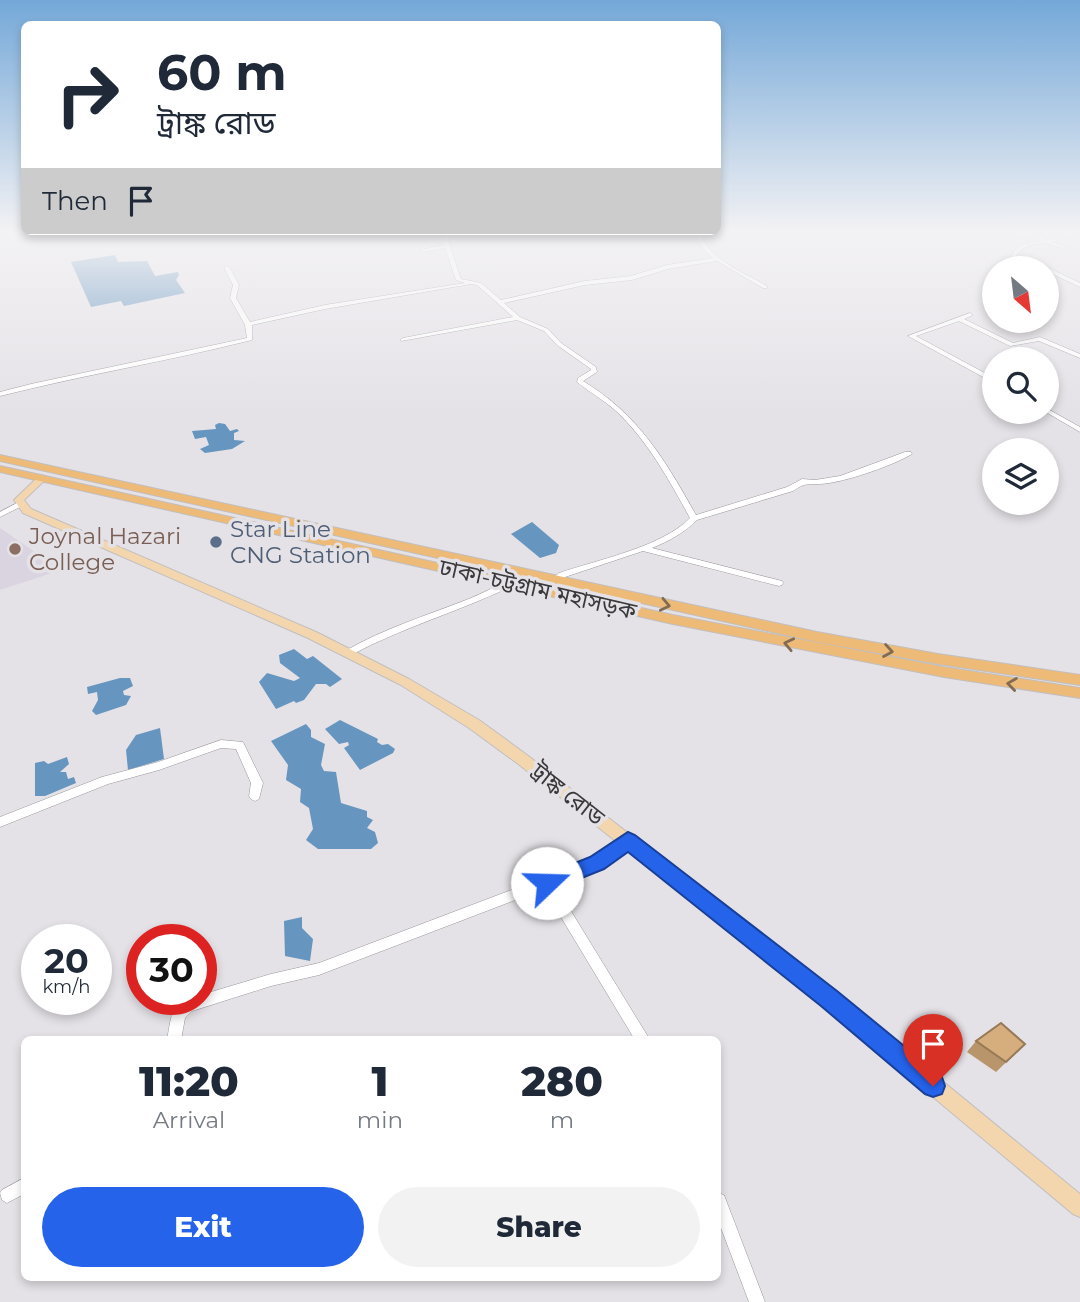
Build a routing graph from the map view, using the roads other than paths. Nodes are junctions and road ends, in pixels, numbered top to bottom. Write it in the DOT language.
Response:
graph roads {
  1 [pos="234,291"];
  2 [pos="424,291"];
  3 [pos="487,291"];
  4 [pos="557,291"];
  5 [pos="500,302"];
  6 [pos="970,316"];
  7 [pos="518,318"];
  8 [pos="959,319"];
  9 [pos="248,325"];
  10 [pos="403,340"];
  11 [pos="1080,356"];
  12 [pos="982,374"];
  13 [pos="0,394"];
  14 [pos="1059,418"];
  15 [pos="1080,430"];
  16 [pos="908,454"];
  17 [pos="2,466"];
  18 [pos="42,478"];
  19 [pos="130,486"];
  20 [pos="118,495"];
  21 [pos="147,496"];
  22 [pos="20,505"];
  23 [pos="0,515"];
  24 [pos="694,518"];
  25 [pos="642,548"];
  26 [pos="555,580"];
  27 [pos="511,583"];
  28 [pos="779,583"];
  29 [pos="348,653"];
  30 [pos="1080,680"];
  31 [pos="1080,693"];
  32 [pos="255,796"];
  33 [pos="0,822"];
  34 [pos="628,841"];
  35 [pos="547,883"];
  36 [pos="175,1036"];
  37 [pos="641,1036"];
  38 [pos="21,1188"];
  39 [pos="6,1195"];
  40 [pos="1080,1207"];
  41 [pos="721,1209"];
  42 [pos="757,1302"];
  1 -- 9 [label="street"];
  2 -- 9 [label="street"];
  3 -- 5 [label="street"];
  4 -- 5 [label="street"];
  5 -- 7 [label="street"];
  6 -- 8 [label="street"];
  7 -- 10 [label="street"];
  7 -- 24 [label="street"];
  8 -- 11 [label="street"];
  8 -- 12 [label="street"];
  9 -- 13 [label="street"];
  14 -- 15 [label="street"];
  16 -- 24 [label="street"];
  17 -- 18 [label="highway, ঢাকা-চট্টগ্রাম মহাসড়ক"];
  17 -- 19 [label="highway, ঢাকা-চট্টগ্রাম মহাসড়ক"];
  18 -- 20 [label="highway, ঢাকা-চট্টগ্রাম মহাসড়ক"];
  18 -- 22 [label="main road"];
  19 -- 20 [label="highway"];
  19 -- 21 [label="highway, ঢাকা-চট্টগ্রাম মহাসড়ক"];
  20 -- 21 [label="highway, ঢাকা-চট্টগ্রাম মহাসড়ক"];
  21 -- 26 [label="highway, ঢাকা-চট্টগ্রাম মহাসড়ক"];
  21 -- 27 [label="highway, ঢাকা-চট্টগ্রাম মহাসড়ক"];
  22 -- 23 [label="street"];
  22 -- 29 [label="main road, ট্রাঙ্ক রোড"];
  24 -- 25 [label="street"];
  25 -- 26 [label="street"];
  25 -- 28 [label="street"];
  26 -- 30 [label="highway, ঢাকা-চট্টগ্রাম মহাসড়ক, one-way"];
  27 -- 29 [label="street"];
  31 -- 27 [label="highway, ঢাকা-চট্টগ্রাম মহাসড়ক, one-way"];
  29 -- 34 [label="main road, ট্রাঙ্ক রোড"];
  32 -- 33 [label="street"];
  34 -- 35 [label="street"];
  34 -- 40 [label="main road, ট্রাঙ্ক রোড"];
  35 -- 36 [label="street"];
  35 -- 37 [label="street"];
  38 -- 39 [label="street"];
  41 -- 42 [label="street"];
}
